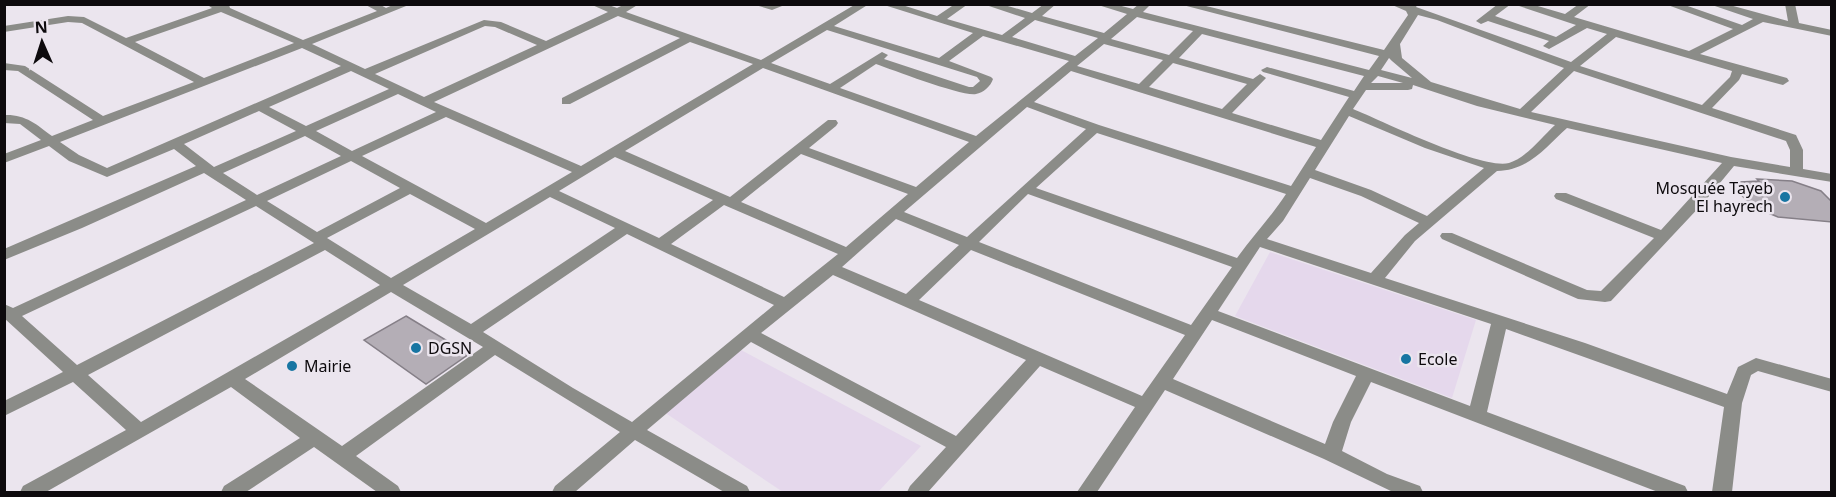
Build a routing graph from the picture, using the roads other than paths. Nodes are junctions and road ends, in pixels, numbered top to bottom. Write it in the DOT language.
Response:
graph roads {
  1 [pos="233,4"];
  2 [pos="369,4"];
  3 [pos="406,4"];
  4 [pos="595,4"];
  5 [pos="634,4"];
  6 [pos="757,4"];
  7 [pos="782,4"];
  8 [pos="886,4"];
  9 [pos="963,4"];
  10 [pos="988,4"];
  11 [pos="1051,4"];
  12 [pos="1100,4"];
  13 [pos="1184,4"];
  14 [pos="1395,4"];
  15 [pos="1506,4"];
  16 [pos="1518,4"];
  17 [pos="1586,4"];
  18 [pos="1670,4"];
  19 [pos="1714,4"];
  20 [pos="1790,4"];
  21 [pos="855,6"];
  22 [pos="216,7"];
  23 [pos="1141,9"];
  24 [pos="1417,9"];
  25 [pos="387,12"];
  26 [pos="617,13"];
  27 [pos="1034,17"];
  28 [pos="1487,17"];
  29 [pos="1565,19"];
  30 [pos="1762,19"];
  31 [pos="938,20"];
  32 [pos="1585,24"];
  33 [pos="1794,26"];
  34 [pos="827,27"];
  35 [pos="4,29"];
  36 [pos="1469,29"];
  37 [pos="1744,29"];
  38 [pos="1199,31"];
  39 [pos="980,33"];
  40 [pos="1614,33"];
  41 [pos="1832,33"];
  42 [pos="689,38"];
  43 [pos="1105,38"];
  44 [pos="1003,39"];
  45 [pos="127,41"];
  46 [pos="1558,41"];
  47 [pos="304,44"];
  48 [pos="548,45"];
  49 [pos="891,48"];
  50 [pos="1282,53"];
  51 [pos="1536,54"];
  52 [pos="1689,54"];
  53 [pos="1172,59"];
  54 [pos="875,60"];
  55 [pos="1382,62"];
  56 [pos="940,63"];
  57 [pos="1073,63"];
  58 [pos="763,65"];
  59 [pos="4,66"];
  60 [pos="352,66"];
  61 [pos="1572,67"];
  62 [pos="1738,69"];
  63 [pos="1267,70"];
  64 [pos="366,73"];
  65 [pos="1783,81"];
  66 [pos="204,82"];
  67 [pos="1255,83"];
  68 [pos="1428,85"];
  69 [pos="832,88"];
  70 [pos="399,89"];
  71 [pos="1141,89"];
  72 [pos="1360,92"];
  73 [pos="425,101"];
  74 [pos="566,101"];
  75 [pos="1026,103"];
  76 [pos="261,107"];
  77 [pos="1346,110"];
  78 [pos="1704,110"];
  79 [pos="446,112"];
  80 [pos="1225,113"];
  81 [pos="1522,114"];
  82 [pos="4,119"];
  83 [pos="102,120"];
  84 [pos="832,123"];
  85 [pos="1564,124"];
  86 [pos="1095,128"];
  87 [pos="305,131"];
  88 [pos="51,141"];
  89 [pos="978,141"];
  90 [pos="176,144"];
  91 [pos="1325,145"];
  92 [pos="800,148"];
  93 [pos="616,153"];
  94 [pos="353,156"];
  95 [pos="4,159"];
  96 [pos="1731,161"];
  97 [pos="1494,167"];
  98 [pos="209,170"];
  99 [pos="584,172"];
  100 [pos="1308,172"];
  101 [pos="1796,172"];
  102 [pos="1832,178"];
  103 [pos="412,187"];
  104 [pos="1026,189"];
  105 [pos="551,192"];
  106 [pos="1294,192"];
  107 [pos="919,193"];
  108 [pos="1561,196"];
  109 [pos="257,201"];
  110 [pos="728,201"];
  111 [pos="895,214"];
  112 [pos="1428,222"];
  113 [pos="626,228"];
  114 [pos="486,229"];
  115 [pos="1447,236"];
  116 [pos="1663,236"];
  117 [pos="322,240"];
  118 [pos="1257,241"];
  119 [pos="661,244"];
  120 [pos="969,244"];
  121 [pos="8,249"];
  122 [pos="848,253"];
  123 [pos="1241,265"];
  124 [pos="831,268"];
  125 [pos="1374,280"];
  126 [pos="391,285"];
  127 [pos="909,300"];
  128 [pos="787,305"];
  129 [pos="1209,313"];
  130 [pos="9,319"];
  131 [pos="1500,320"];
  132 [pos="471,332"];
  133 [pos="1195,333"];
  134 [pos="750,334"];
  135 [pos="494,348"];
  136 [pos="1036,359"];
  137 [pos="76,371"];
  138 [pos="1367,372"];
  139 [pos="231,378"];
  140 [pos="1162,382"];
  141 [pos="1832,386"];
  142 [pos="1733,403"];
  143 [pos="1146,405"];
  144 [pos="4,409"];
  145 [pos="1477,414"];
  146 [pos="140,432"];
  147 [pos="634,432"];
  148 [pos="314,438"];
  149 [pos="959,446"];
  150 [pos="1331,454"];
  151 [pos="341,456"];
  152 [pos="1378,486"];
  153 [pos="1090,491"];
  154 [pos="30,492"];
  155 [pos="231,492"];
  156 [pos="391,492"];
  157 [pos="562,492"];
  158 [pos="740,492"];
  159 [pos="917,492"];
  160 [pos="1413,492"];
  161 [pos="1678,492"];
  162 [pos="1722,492"];
  1 -- 22 [label="street"];
  2 -- 25 [label="street"];
  3 -- 25 [label="street"];
  4 -- 26 [label="street"];
  5 -- 26 [label="street"];
  6 -- 7 [label="street"];
  8 -- 31 [label="street"];
  9 -- 31 [label="street"];
  10 -- 27 [label="street"];
  11 -- 27 [label="street"];
  12 -- 23 [label="street"];
  13 -- 55 [label="street"];
  14 -- 24 [label="street"];
  15 -- 28 [label="street"];
  16 -- 29 [label="street"];
  17 -- 29 [label="street"];
  18 -- 37 [label="street"];
  19 -- 30 [label="street"];
  20 -- 33 [label="street"];
  21 -- 34 [label="street"];
  22 -- 45 [label="street"];
  22 -- 47 [label="street"];
  23 -- 38 [label="street"];
  23 -- 43 [label="street"];
  24 -- 36 [label="street"];
  24 -- 55 [label="street"];
  25 -- 47 [label="street"];
  26 -- 42 [label="street"];
  26 -- 48 [label="street"];
  27 -- 43 [label="street"];
  27 -- 44 [label="street"];
  28 -- 36 [label="street"];
  28 -- 46 [label="street"];
  29 -- 32 [label="street"];
  30 -- 33 [label="street"];
  30 -- 37 [label="street"];
  31 -- 39 [label="street"];
  32 -- 40 [label="street"];
  32 -- 46 [label="street"];
  33 -- 41 [label="street"];
  34 -- 49 [label="street"];
  34 -- 58 [label="street"];
  35 -- 45 [label="street"];
  36 -- 51 [label="street"];
  37 -- 52 [label="street"];
  38 -- 50 [label="street"];
  38 -- 53 [label="street"];
  39 -- 44 [label="street"];
  39 -- 56 [label="street"];
  40 -- 52 [label="street"];
  40 -- 61 [label="street"];
  42 -- 58 [label="street"];
  42 -- 74 [label="street"];
  43 -- 53 [label="street"];
  43 -- 57 [label="street"];
  44 -- 57 [label="street"];
  45 -- 66 [label="street"];
  46 -- 51 [label="street"];
  47 -- 60 [label="street"];
  47 -- 66 [label="street"];
  48 -- 64 [label="street"];
  48 -- 73 [label="street"];
  49 -- 54 [label="street"];
  49 -- 56 [label="street"];
  50 -- 55 [label="street"];
  50 -- 63 [label="street"];
  51 -- 61 [label="street"];
  52 -- 62 [label="street"];
  53 -- 67 [label="street"];
  53 -- 71 [label="street"];
  54 -- 56 [label="street"];
  54 -- 69 [label="street"];
  55 -- 68 [label="street"];
  55 -- 68 [label="street"];
  55 -- 72 [label="street"];
  57 -- 71 [label="street"];
  57 -- 75 [label="street"];
  58 -- 69 [label="street"];
  58 -- 93 [label="street"];
  59 -- 83 [label="street"];
  60 -- 64 [label="street"];
  60 -- 76 [label="street"];
  61 -- 78 [label="street"];
  61 -- 81 [label="street"];
  62 -- 65 [label="street"];
  62 -- 78 [label="street"];
  63 -- 67 [label="street"];
  63 -- 72 [label="street"];
  64 -- 70 [label="street"];
  66 -- 83 [label="street"];
  67 -- 80 [label="street"];
  68 -- 72 [label="street"];
  68 -- 81 [label="street"];
  69 -- 89 [label="street"];
  70 -- 73 [label="street"];
  70 -- 87 [label="street"];
  71 -- 80 [label="street"];
  72 -- 77 [label="street"];
  73 -- 79 [label="street"];
  75 -- 86 [label="street"];
  75 -- 89 [label="street"];
  76 -- 87 [label="street"];
  76 -- 90 [label="street"];
  77 -- 91 [label="street"];
  77 -- 97 [label="street"];
  78 -- 101 [label="street"];
  79 -- 94 [label="street"];
  79 -- 99 [label="street"];
  80 -- 91 [label="street"];
  81 -- 85 [label="street"];
  82 -- 88 [label="street"];
  83 -- 88 [label="street"];
  84 -- 92 [label="street"];
  85 -- 96 [label="street"];
  85 -- 97 [label="street"];
  86 -- 104 [label="street"];
  86 -- 106 [label="street"];
  87 -- 94 [label="street"];
  87 -- 98 [label="street"];
  88 -- 90 [label="street"];
  88 -- 95 [label="street"];
  89 -- 107 [label="street"];
  90 -- 98 [label="street"];
  91 -- 100 [label="street"];
  92 -- 107 [label="street"];
  92 -- 110 [label="street"];
  93 -- 99 [label="street"];
  93 -- 110 [label="street"];
  94 -- 103 [label="street"];
  94 -- 109 [label="street"];
  96 -- 101 [label="street"];
  96 -- 116 [label="street"];
  97 -- 112 [label="street"];
  98 -- 109 [label="street"];
  98 -- 121 [label="street"];
  99 -- 105 [label="street"];
  100 -- 106 [label="street"];
  100 -- 112 [label="street"];
  101 -- 102 [label="street"];
  103 -- 114 [label="street"];
  103 -- 117 [label="street"];
  104 -- 120 [label="street"];
  104 -- 123 [label="street"];
  105 -- 113 [label="street"];
  105 -- 114 [label="street"];
  106 -- 118 [label="street"];
  107 -- 111 [label="street"];
  108 -- 116 [label="street"];
  109 -- 117 [label="street"];
  109 -- 130 [label="street"];
  110 -- 119 [label="street"];
  110 -- 122 [label="street"];
  111 -- 120 [label="street"];
  111 -- 122 [label="street"];
  112 -- 125 [label="street"];
  113 -- 119 [label="street"];
  113 -- 132 [label="street"];
  114 -- 126 [label="street"];
  115 -- 116 [label="street"];
  117 -- 126 [label="street"];
  117 -- 137 [label="street"];
  118 -- 123 [label="street"];
  118 -- 125 [label="street"];
  119 -- 128 [label="street"];
  120 -- 127 [label="street"];
  120 -- 133 [label="street"];
  122 -- 124 [label="street"];
  123 -- 129 [label="street"];
  124 -- 127 [label="street"];
  124 -- 128 [label="street"];
  125 -- 131 [label="street"];
  126 -- 132 [label="street"];
  126 -- 139 [label="street"];
  127 -- 136 [label="street"];
  128 -- 134 [label="street"];
  129 -- 133 [label="street"];
  129 -- 138 [label="street"];
  130 -- 137 [label="street"];
  131 -- 142 [label="street"];
  131 -- 145 [label="street"];
  132 -- 135 [label="street"];
  133 -- 140 [label="street"];
  134 -- 147 [label="street"];
  134 -- 149 [label="street"];
  135 -- 147 [label="street"];
  135 -- 151 [label="street"];
  136 -- 143 [label="street"];
  136 -- 149 [label="street"];
  137 -- 144 [label="street"];
  137 -- 146 [label="street"];
  138 -- 145 [label="street"];
  138 -- 150 [label="street"];
  139 -- 146 [label="street"];
  139 -- 148 [label="street"];
  140 -- 143 [label="street"];
  140 -- 150 [label="street"];
  141 -- 142 [label="street"];
  142 -- 162 [label="street"];
  143 -- 153 [label="street"];
  145 -- 161 [label="street"];
  146 -- 154 [label="street"];
  147 -- 157 [label="street"];
  147 -- 158 [label="street"];
  148 -- 151 [label="street"];
  148 -- 155 [label="street"];
  149 -- 159 [label="street"];
  150 -- 152 [label="street"];
  151 -- 156 [label="street"];
  152 -- 160 [label="street"];
}
